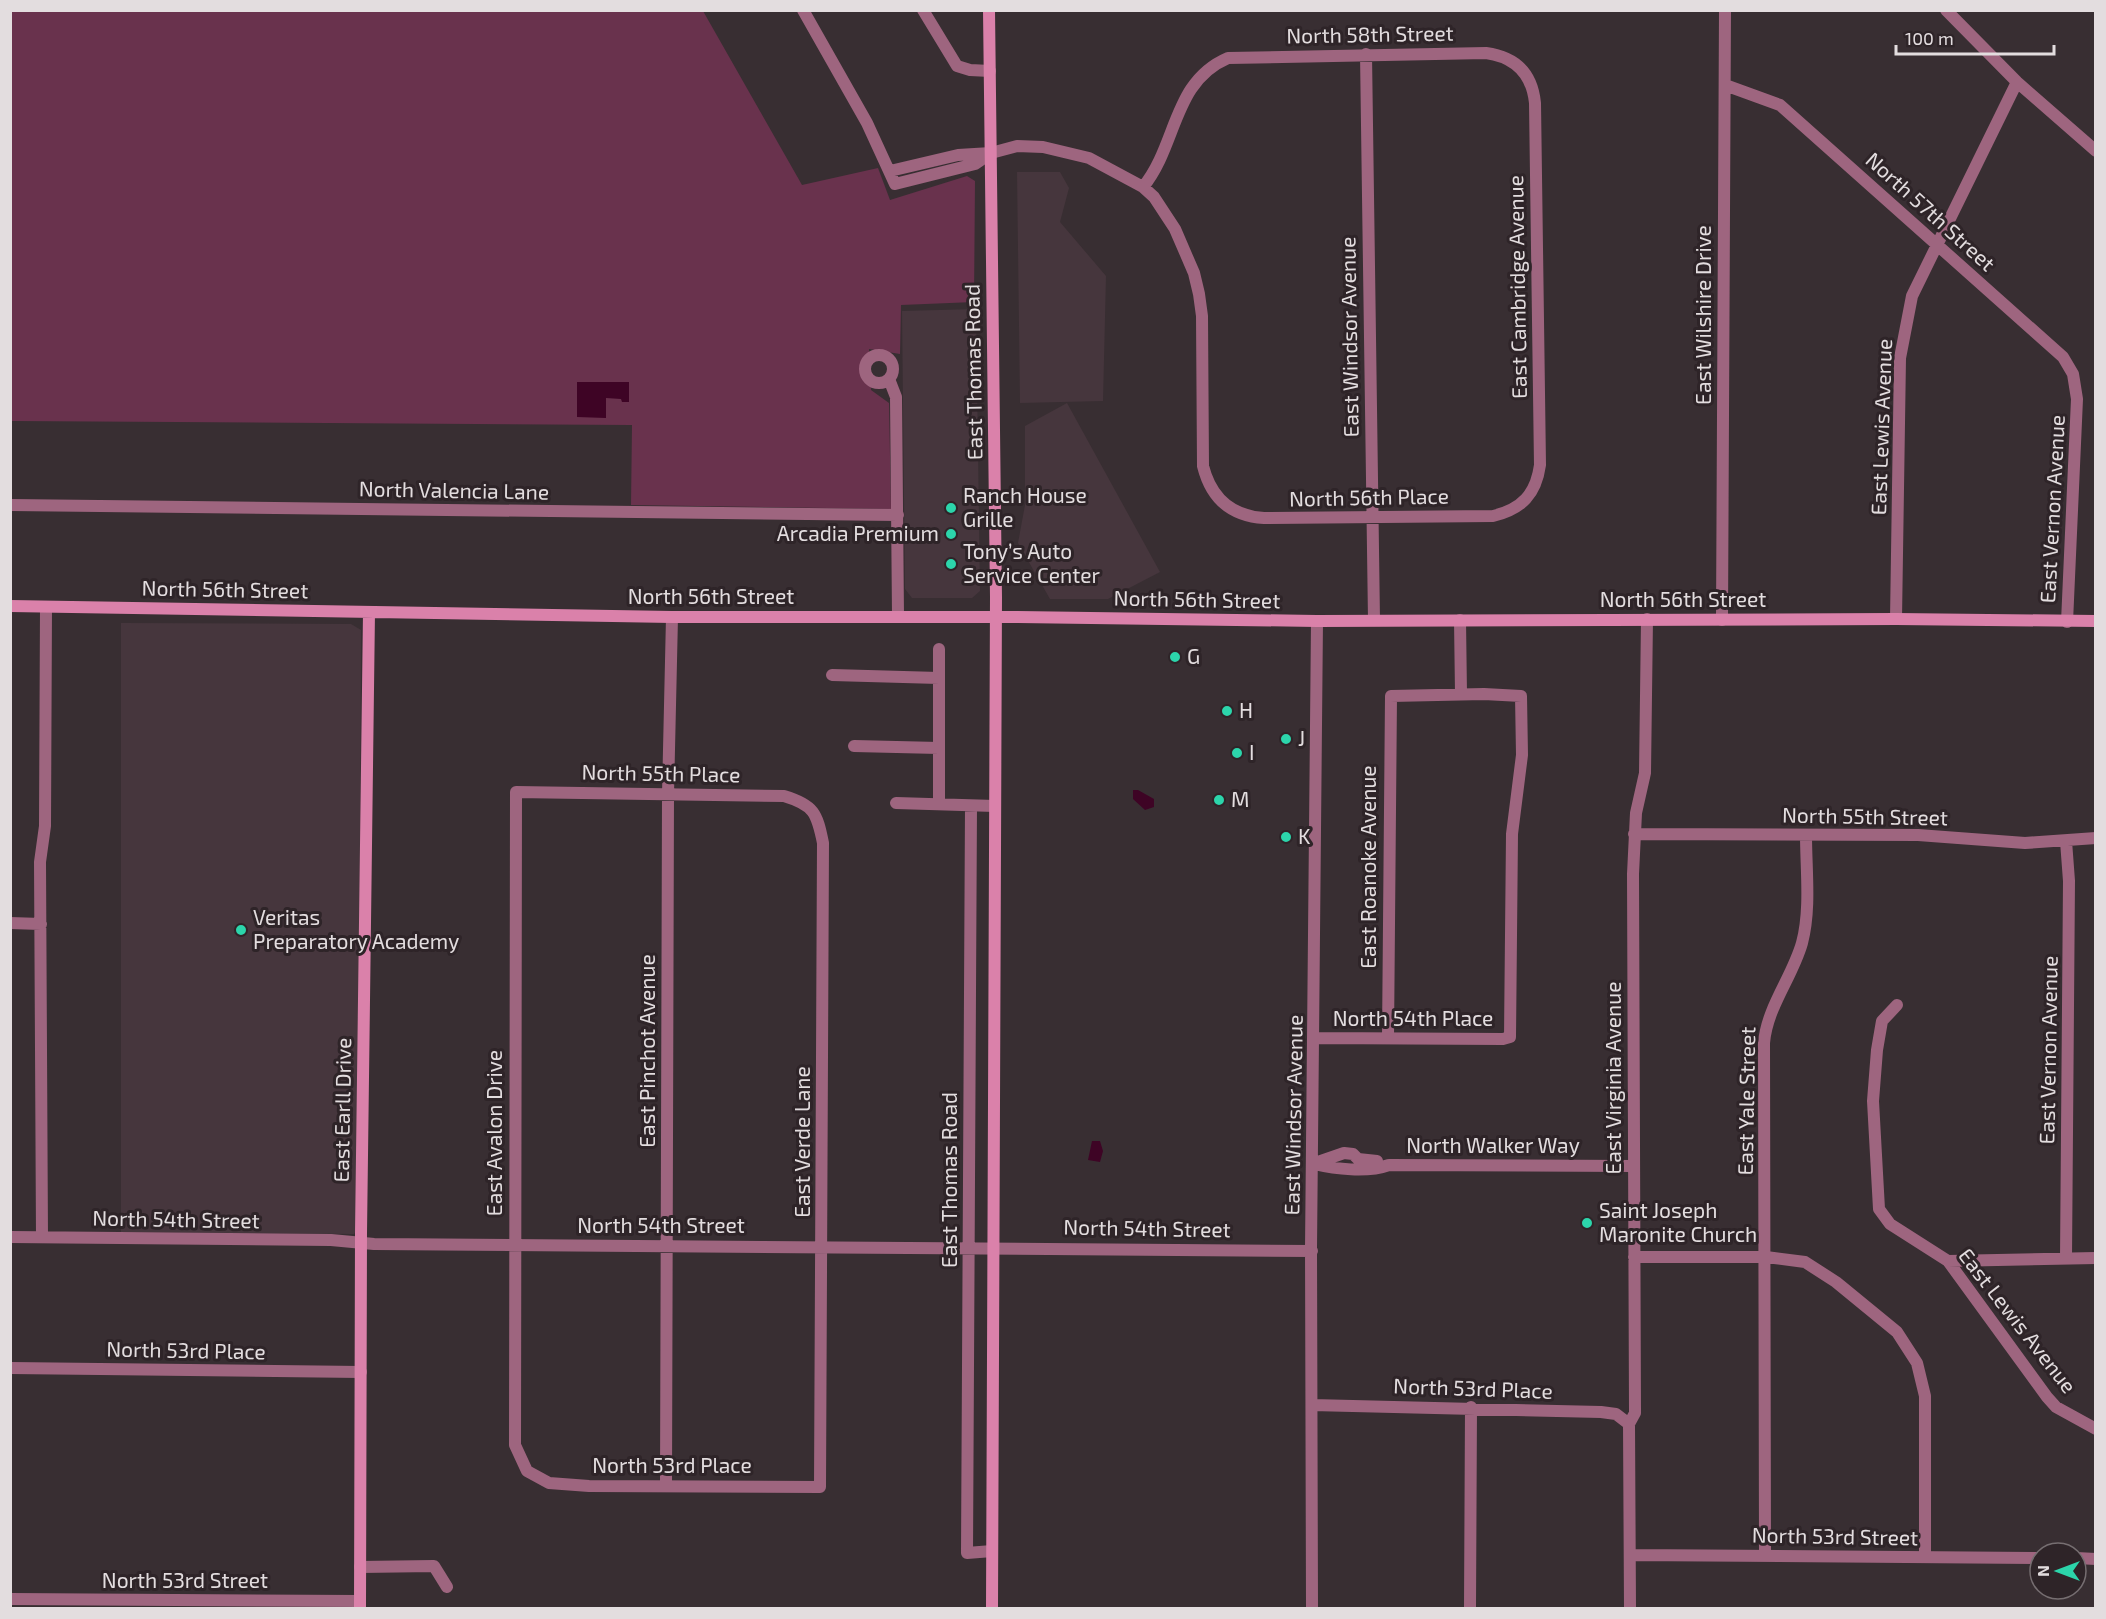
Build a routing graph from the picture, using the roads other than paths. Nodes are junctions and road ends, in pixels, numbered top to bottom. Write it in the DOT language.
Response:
graph roads {
  1 [pos="803,10"];
  2 [pos="922,10"];
  3 [pos="989,10"];
  4 [pos="1725,10"];
  5 [pos="1946,10"];
  6 [pos="1366,54"];
  7 [pos="1518,64"];
  8 [pos="990,71"];
  9 [pos="2017,82"];
  10 [pos="1725,85"];
  11 [pos="2096,151"];
  12 [pos="991,153"];
  13 [pos="890,171"];
  14 [pos="1143,187"];
  15 [pos="1935,245"];
  16 [pos="889,379"];
  17 [pos="2077,399"];
  18 [pos="10,506"];
  19 [pos="1519,507"];
  20 [pos="898,515"];
  21 [pos="1372,517"];
  22 [pos="10,606"];
  23 [pos="46,607"];
  24 [pos="369,612"];
  25 [pos="672,616"];
  26 [pos="898,616"];
  27 [pos="996,616"];
  28 [pos="1647,619"];
  29 [pos="1896,619"];
  30 [pos="1374,620"];
  31 [pos="1460,620"];
  32 [pos="1722,620"];
  33 [pos="1317,621"];
  34 [pos="2096,621"];
  35 [pos="2067,622"];
  36 [pos="939,649"];
  37 [pos="832,675"];
  38 [pos="939,678"];
  39 [pos="1461,694"];
  40 [pos="854,746"];
  41 [pos="939,748"];
  42 [pos="516,792"];
  43 [pos="668,794"];
  44 [pos="805,802"];
  45 [pos="896,803"];
  46 [pos="939,803"];
  47 [pos="971,806"];
  48 [pos="995,806"];
  49 [pos="1634,834"];
  50 [pos="1806,835"];
  51 [pos="2096,838"];
  52 [pos="2066,841"];
  53 [pos="10,923"];
  54 [pos="40,924"];
  55 [pos="1898,1005"];
  56 [pos="1315,1038"];
  57 [pos="1388,1038"];
  58 [pos="1314,1164"];
  59 [pos="1634,1166"];
  60 [pos="10,1237"];
  61 [pos="42,1237"];
  62 [pos="361,1244"];
  63 [pos="514,1245"];
  64 [pos="666,1245"];
  65 [pos="822,1247"];
  66 [pos="969,1247"];
  67 [pos="993,1247"];
  68 [pos="1312,1251"];
  69 [pos="1634,1257"];
  70 [pos="1766,1257"];
  71 [pos="2066,1258"];
  72 [pos="2096,1258"];
  73 [pos="1948,1261"];
  74 [pos="10,1368"];
  75 [pos="361,1372"];
  76 [pos="1312,1405"];
  77 [pos="1472,1407"];
  78 [pos="1629,1424"];
  79 [pos="2096,1429"];
  80 [pos="527,1471"];
  81 [pos="666,1485"];
  82 [pos="820,1487"];
  83 [pos="992,1551"];
  84 [pos="1630,1555"];
  85 [pos="1765,1556"];
  86 [pos="1925,1557"];
  87 [pos="2028,1558"];
  88 [pos="360,1567"];
  89 [pos="447,1587"];
  90 [pos="10,1599"];
  91 [pos="360,1605"];
  92 [pos="992,1608"];
  93 [pos="1312,1608"];
  94 [pos="1470,1608"];
  95 [pos="1630,1608"];
  1 -- 13 [label="street"];
  2 -- 8 [label="street"];
  3 -- 8 [label="main road, East Thomas Road"];
  4 -- 10 [label="street, East Wilshire Drive"];
  5 -- 9 [label="street"];
  6 -- 7 [label="street, North 58th Street"];
  6 -- 14 [label="street, North 58th Street"];
  6 -- 21 [label="street, East Windsor Avenue"];
  7 -- 19 [label="street, East Cambridge Avenue"];
  8 -- 12 [label="main road, East Thomas Road"];
  9 -- 11 [label="street"];
  9 -- 15 [label="street, East Lewis Avenue"];
  10 -- 15 [label="street, North 57th Street"];
  10 -- 32 [label="street, East Wilshire Drive"];
  12 -- 13 [label="street"];
  12 -- 13 [label="street"];
  12 -- 14 [label="street"];
  12 -- 27 [label="main road, East Thomas Road"];
  14 -- 21 [label="street, North 56th Place"];
  15 -- 17 [label="street, North 57th Street"];
  15 -- 29 [label="street, East Lewis Avenue"];
  16 -- 20 [label="street"];
  17 -- 35 [label="street, East Vernon Avenue"];
  18 -- 20 [label="street, North Valencia Lane"];
  19 -- 21 [label="street, North 56th Place"];
  20 -- 26 [label="street"];
  21 -- 30 [label="street, East Windsor Avenue"];
  22 -- 23 [label="main road, North 56th Street"];
  23 -- 24 [label="main road, North 56th Street"];
  23 -- 54 [label="street"];
  24 -- 25 [label="main road, North 56th Street"];
  24 -- 62 [label="main road, East Earll Drive"];
  25 -- 26 [label="main road, North 56th Street"];
  25 -- 43 [label="street, East Pinchot Avenue"];
  26 -- 27 [label="main road, North 56th Street"];
  27 -- 33 [label="main road, North 56th Street"];
  27 -- 48 [label="main road, East Thomas Road"];
  28 -- 31 [label="main road, North 56th Street"];
  28 -- 32 [label="main road, North 56th Street"];
  28 -- 49 [label="street, East Virginia Avenue"];
  29 -- 32 [label="main road, North 56th Street"];
  29 -- 35 [label="main road, North 56th Street"];
  30 -- 31 [label="main road, North 56th Street"];
  30 -- 33 [label="main road, North 56th Street"];
  31 -- 39 [label="street"];
  33 -- 56 [label="street, East Windsor Avenue"];
  34 -- 35 [label="main road, North 56th Street"];
  36 -- 38 [label="street"];
  37 -- 38 [label="street"];
  38 -- 41 [label="street"];
  39 -- 57 [label="street, East Roanoke Avenue"];
  39 -- 57 [label="street, North 54th Place"];
  40 -- 41 [label="street"];
  41 -- 46 [label="street"];
  42 -- 43 [label="street, North 55th Place"];
  42 -- 63 [label="street, East Avalon Drive"];
  43 -- 44 [label="street, North 55th Place"];
  43 -- 64 [label="street, East Pinchot Avenue"];
  44 -- 65 [label="street, East Verde Lane"];
  45 -- 46 [label="street"];
  46 -- 47 [label="street"];
  47 -- 48 [label="street"];
  47 -- 66 [label="street, East Thomas Road"];
  48 -- 67 [label="main road, East Thomas Road"];
  49 -- 50 [label="street, North 55th Street"];
  49 -- 59 [label="street, East Virginia Avenue"];
  50 -- 52 [label="street, North 55th Street"];
  50 -- 70 [label="street, East Yale Street"];
  51 -- 52 [label="street, North 55th Street"];
  52 -- 71 [label="street, East Vernon Avenue"];
  53 -- 54 [label="street"];
  54 -- 61 [label="street"];
  55 -- 73 [label="street, East Lewis Avenue"];
  56 -- 57 [label="street, North 54th Place"];
  56 -- 58 [label="street, East Windsor Avenue"];
  58 -- 59 [label="street, North Walker Way"];
  58 -- 68 [label="street, East Windsor Avenue"];
  59 -- 69 [label="street, East Virginia Avenue"];
  60 -- 61 [label="street, North 54th Street"];
  61 -- 62 [label="street, North 54th Street"];
  62 -- 63 [label="street, North 54th Street"];
  62 -- 75 [label="main road, East Earll Drive"];
  63 -- 64 [label="street, North 54th Street"];
  63 -- 80 [label="street, East Avalon Drive"];
  64 -- 65 [label="street, North 54th Street"];
  64 -- 81 [label="street, East Pinchot Avenue"];
  65 -- 66 [label="street, North 54th Street"];
  65 -- 82 [label="street, East Verde Lane"];
  66 -- 67 [label="street, North 54th Street"];
  66 -- 83 [label="street, East Thomas Road"];
  67 -- 68 [label="street, North 54th Street"];
  67 -- 83 [label="main road, East Thomas Road"];
  68 -- 76 [label="street, East Windsor Avenue"];
  69 -- 70 [label="street"];
  69 -- 78 [label="street, East Virginia Avenue"];
  70 -- 85 [label="street, East Yale Street"];
  70 -- 86 [label="street"];
  71 -- 72 [label="street"];
  71 -- 73 [label="street"];
  73 -- 79 [label="street, East Lewis Avenue"];
  74 -- 75 [label="street, North 53rd Place"];
  75 -- 88 [label="main road, East Earll Drive"];
  76 -- 77 [label="street, North 53rd Place"];
  76 -- 93 [label="street, East Windsor Avenue"];
  77 -- 78 [label="street, North 53rd Place"];
  77 -- 94 [label="street"];
  78 -- 84 [label="street, East Virginia Avenue"];
  80 -- 81 [label="street, North 53rd Place"];
  81 -- 82 [label="street, North 53rd Place"];
  83 -- 92 [label="main road, East Thomas Road"];
  84 -- 85 [label="street, North 53rd Street"];
  84 -- 95 [label="street, East Virginia Avenue"];
  85 -- 86 [label="street, North 53rd Street"];
  86 -- 87 [label="street, North 53rd Street"];
  88 -- 89 [label="street"];
  88 -- 91 [label="main road, East Earll Drive"];
  90 -- 91 [label="street, North 53rd Street"];
}
